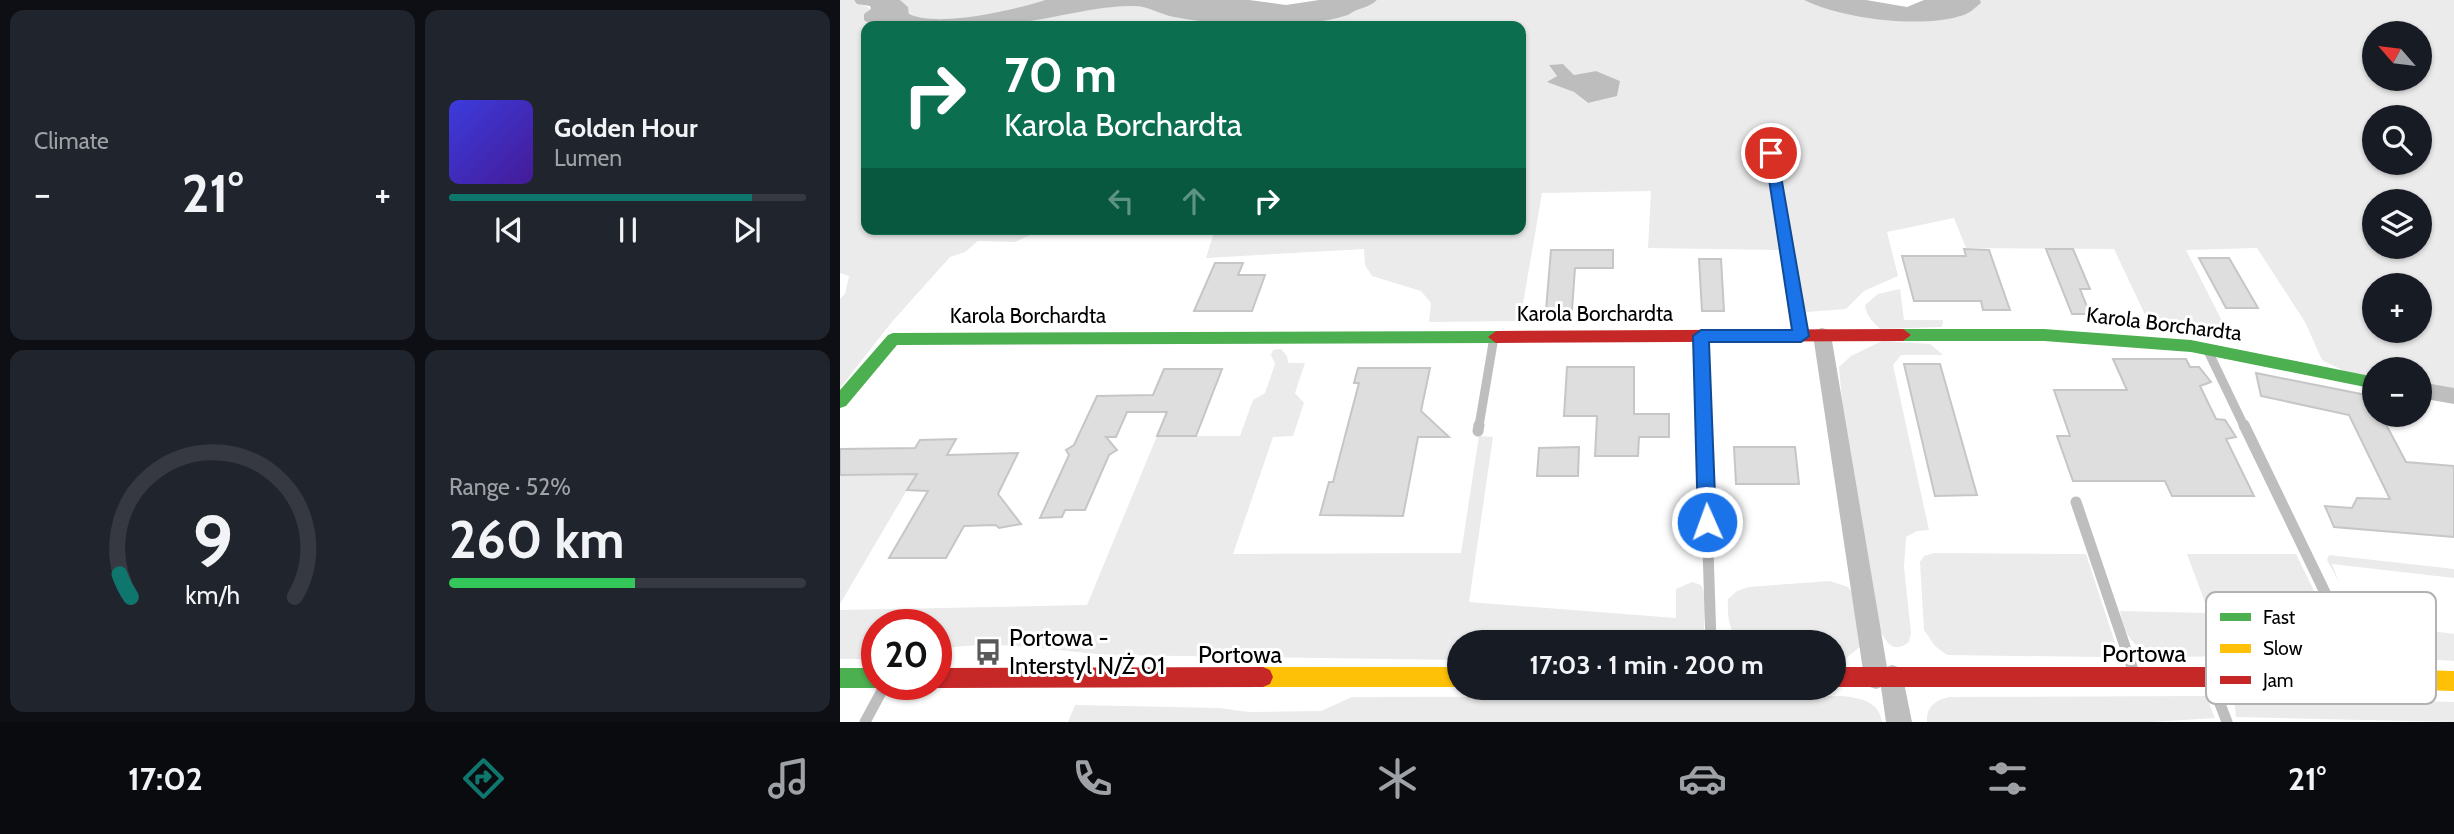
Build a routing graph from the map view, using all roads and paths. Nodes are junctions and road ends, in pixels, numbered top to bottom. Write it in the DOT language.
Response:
graph roads {
  1 [pos="1771,153"];
  2 [pos="1701,336"];
  3 [pos="1811,336"];
  4 [pos="1494,337"];
  5 [pos="2207,349"];
  6 [pos="2362,380"];
  7 [pos="2432,392"];
  8 [pos="2454,396"];
  9 [pos="840,401"];
  10 [pos="1478,432"];
  11 [pos="2076,502"];
  12 [pos="2326,592"];
  13 [pos="1711,630"];
  14 [pos="1447,677"];
  15 [pos="1846,677"];
  16 [pos="1884,677"];
  17 [pos="2136,677"];
  18 [pos="2206,677"];
  19 [pos="840,678"];
  20 [pos="861,678"];
  21 [pos="952,678"];
  22 [pos="2436,680"];
  23 [pos="2454,681"];
  24 [pos="877,700"];
  25 [pos="2220,704"];
  26 [pos="865,722"];
  27 [pos="1899,722"];
  28 [pos="2227,722"];
  1 -- 3 [label="lane"];
  2 -- 3 [label="street, Karola Borchardta"];
  2 -- 4 [label="street, Karola Borchardta"];
  2 -- 13 [label="lane"];
  3 -- 5 [label="street, Karola Borchardta"];
  3 -- 16 [label="street"];
  4 -- 9 [label="street, Karola Borchardta"];
  4 -- 10 [label="lane"];
  5 -- 6 [label="street, Karola Borchardta"];
  5 -- 12 [label="lane"];
  7 -- 8 [label="street"];
  11 -- 17 [label="lane"];
  14 -- 21 [label="street, Portowa"];
  15 -- 16 [label="street, Portowa"];
  16 -- 17 [label="street, Portowa"];
  16 -- 27 [label="street"];
  17 -- 18 [label="street, Portowa"];
  19 -- 20 [label="street"];
  22 -- 23 [label="street, Portowa"];
  24 -- 26 [label="lane"];
  25 -- 28 [label="lane"];
}
